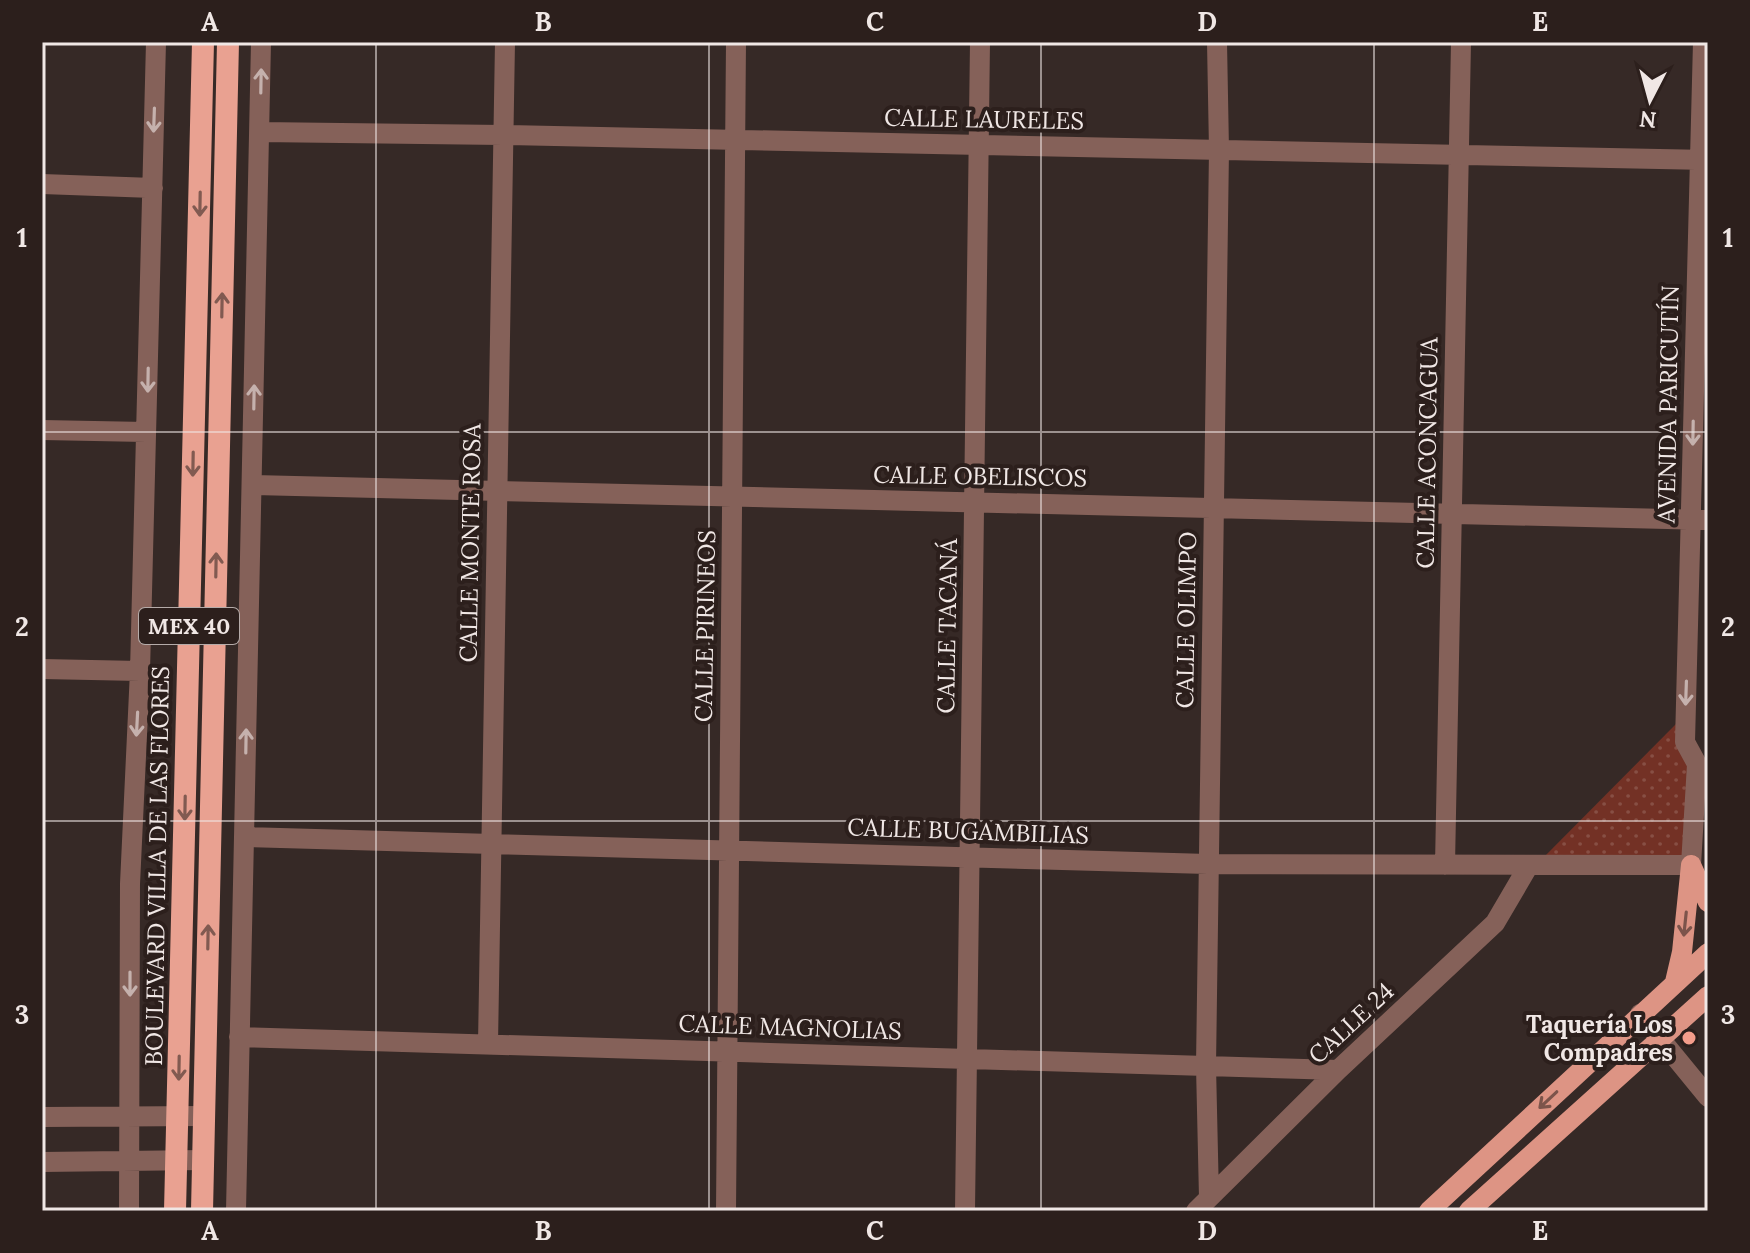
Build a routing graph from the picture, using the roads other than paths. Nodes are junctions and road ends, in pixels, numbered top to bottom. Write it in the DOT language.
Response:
graph roads {
  1 [pos="156,42"];
  2 [pos="203,42"];
  3 [pos="228,42"];
  4 [pos="261,42"];
  5 [pos="505,42"];
  6 [pos="736,42"];
  7 [pos="980,42"];
  8 [pos="1217,42"];
  9 [pos="1461,42"];
  10 [pos="1703,42"];
  11 [pos="260,132"];
  12 [pos="503,135"];
  13 [pos="734,140"];
  14 [pos="979,145"];
  15 [pos="1219,150"];
  16 [pos="1458,155"];
  17 [pos="1704,160"];
  18 [pos="42,184"];
  19 [pos="153,188"];
  20 [pos="42,430"];
  21 [pos="146,432"];
  22 [pos="252,485"];
  23 [pos="497,491"];
  24 [pos="732,496"];
  25 [pos="974,502"];
  26 [pos="1214,508"];
  27 [pos="1451,514"];
  28 [pos="1699,520"];
  29 [pos="42,669"];
  30 [pos="140,671"];
  31 [pos="1704,752"];
  32 [pos="244,837"];
  33 [pos="492,844"];
  34 [pos="729,851"];
  35 [pos="970,857"];
  36 [pos="1208,864"];
  37 [pos="1445,865"];
  38 [pos="1529,865"];
  39 [pos="1702,869"];
  40 [pos="1708,902"];
  41 [pos="1708,953"];
  42 [pos="1675,982"];
  43 [pos="1708,996"];
  44 [pos="1640,1014"];
  45 [pos="239,1037"];
  46 [pos="1661,1039"];
  47 [pos="488,1044"];
  48 [pos="727,1051"];
  49 [pos="967,1059"];
  50 [pos="1206,1066"];
  51 [pos="1338,1070"];
  52 [pos="1708,1097"];
  53 [pos="129,1116"];
  54 [pos="204,1116"];
  55 [pos="42,1117"];
  56 [pos="178,1117"];
  57 [pos="129,1160"];
  58 [pos="177,1160"];
  59 [pos="203,1160"];
  60 [pos="42,1162"];
  61 [pos="1203,1205"];
  62 [pos="129,1211"];
  63 [pos="175,1211"];
  64 [pos="202,1211"];
  65 [pos="236,1211"];
  66 [pos="726,1211"];
  67 [pos="965,1211"];
  68 [pos="1429,1211"];
  69 [pos="1469,1211"];
  1 -- 19 [label="street, one-way"];
  2 -- 56 [label="highway, BOULEVARD VILLA DE LAS FLORES / MEX 40, one-way"];
  54 -- 3 [label="highway, MEX 40, one-way"];
  11 -- 4 [label="street, one-way"];
  5 -- 12 [label="street, CALLE MONTE ROSA"];
  6 -- 13 [label="street, CALLE PIRINEOS"];
  7 -- 14 [label="street, CALLE TACANÁ"];
  8 -- 15 [label="street, CALLE OLIMPO"];
  9 -- 16 [label="street, CALLE ACONCAGUA"];
  10 -- 17 [label="street, AVENIDA PARICUTÍN"];
  11 -- 12 [label="street, CALLE LAURELES"];
  22 -- 11 [label="street, one-way"];
  12 -- 13 [label="street, CALLE LAURELES"];
  12 -- 23 [label="street, CALLE MONTE ROSA"];
  13 -- 14 [label="street, CALLE LAURELES"];
  13 -- 24 [label="street, CALLE PIRINEOS"];
  14 -- 15 [label="street, CALLE LAURELES"];
  14 -- 25 [label="street, CALLE TACANÁ"];
  15 -- 16 [label="street, CALLE LAURELES"];
  15 -- 26 [label="street, CALLE OLIMPO"];
  16 -- 17 [label="street, CALLE LAURELES"];
  16 -- 27 [label="street, CALLE ACONCAGUA"];
  17 -- 28 [label="street, AVENIDA PARICUTÍN, one-way"];
  18 -- 19 [label="street"];
  19 -- 21 [label="street, one-way"];
  20 -- 21 [label="street"];
  21 -- 30 [label="street"];
  22 -- 23 [label="street, CALLE OBELISCOS"];
  32 -- 22 [label="street, one-way"];
  23 -- 24 [label="street, CALLE OBELISCOS"];
  23 -- 33 [label="street, CALLE MONTE ROSA"];
  24 -- 25 [label="street, CALLE OBELISCOS"];
  24 -- 34 [label="street, CALLE PIRINEOS"];
  25 -- 26 [label="street, CALLE OBELISCOS"];
  25 -- 35 [label="street, CALLE TACANÁ"];
  26 -- 27 [label="street, CALLE OBELISCOS"];
  26 -- 36 [label="street, CALLE OLIMPO"];
  27 -- 28 [label="street, CALLE OBELISCOS"];
  27 -- 37 [label="street, CALLE ACONCAGUA"];
  28 -- 31 [label="street, AVENIDA PARICUTÍN, one-way"];
  29 -- 30 [label="street"];
  30 -- 53 [label="street, one-way"];
  31 -- 39 [label="street, AVENIDA PARICUTÍN"];
  32 -- 33 [label="street, CALLE BUGAMBILIAS"];
  32 -- 45 [label="street"];
  33 -- 34 [label="street, CALLE BUGAMBILIAS"];
  33 -- 47 [label="street, CALLE MONTE ROSA"];
  34 -- 35 [label="street, CALLE BUGAMBILIAS"];
  34 -- 48 [label="street, CALLE PIRINEOS"];
  35 -- 36 [label="street, CALLE BUGAMBILIAS"];
  35 -- 49 [label="street, CALLE TACANÁ"];
  36 -- 37 [label="street, CALLE BUGAMBILIAS"];
  36 -- 50 [label="street, CALLE OLIMPO"];
  37 -- 38 [label="street, CALLE BUGAMBILIAS"];
  38 -- 39 [label="street, CALLE BUGAMBILIAS"];
  38 -- 51 [label="street, CALLE 24"];
  39 -- 40 [label="main road"];
  39 -- 42 [label="main road, one-way"];
  41 -- 42 [label="main road"];
  42 -- 44 [label="main road"];
  43 -- 46 [label="main road"];
  44 -- 46 [label="street"];
  44 -- 68 [label="main road, one-way"];
  45 -- 47 [label="street, CALLE MAGNOLIAS"];
  45 -- 65 [label="street"];
  46 -- 52 [label="street"];
  46 -- 69 [label="main road"];
  47 -- 48 [label="street, CALLE MAGNOLIAS"];
  48 -- 49 [label="street, CALLE MAGNOLIAS"];
  48 -- 66 [label="street, CALLE PIRINEOS"];
  49 -- 50 [label="street, CALLE MAGNOLIAS"];
  49 -- 67 [label="street, CALLE TACANÁ"];
  50 -- 51 [label="street, CALLE MAGNOLIAS"];
  50 -- 61 [label="street, CALLE OLIMPO"];
  51 -- 61 [label="street, CALLE 24"];
  53 -- 55 [label="street"];
  53 -- 56 [label="street"];
  53 -- 57 [label="street"];
  54 -- 56 [label="street"];
  54 -- 59 [label="highway, MEX 40"];
  56 -- 58 [label="highway, BOULEVARD VILLA DE LAS FLORES / MEX 40"];
  57 -- 58 [label="street"];
  57 -- 60 [label="street"];
  57 -- 62 [label="street"];
  58 -- 59 [label="street"];
  58 -- 63 [label="highway, BOULEVARD VILLA DE LAS FLORES / MEX 40"];
  59 -- 64 [label="highway, MEX 40"];
}
